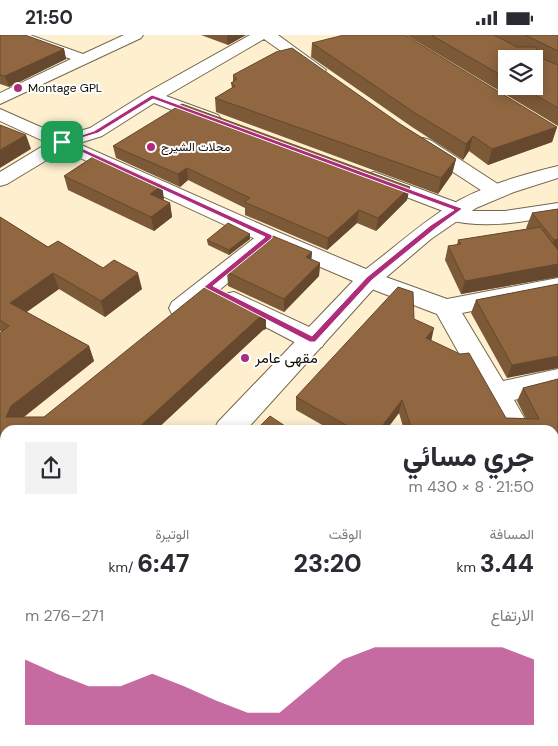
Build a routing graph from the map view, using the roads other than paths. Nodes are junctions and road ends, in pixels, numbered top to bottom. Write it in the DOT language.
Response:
graph roads {
  1 [pos="18,35"];
  2 [pos="136,35"];
  3 [pos="261,35"];
  4 [pos="268,35"];
  5 [pos="315,49"];
  6 [pos="297,54"];
  7 [pos="84,59"];
  8 [pos="335,82"];
  9 [pos="152,97"];
  10 [pos="0,99"];
  11 [pos="0,114"];
  12 [pos="226,124"];
  13 [pos="96,132"];
  14 [pos="405,133"];
  15 [pos="62,142"];
  16 [pos="85,151"];
  17 [pos="356,172"];
  18 [pos="558,172"];
  19 [pos="2,191"];
  20 [pos="497,192"];
  21 [pos="558,209"];
  22 [pos="455,212"];
  23 [pos="270,237"];
  24 [pos="369,279"];
  25 [pos="558,285"];
  26 [pos="208,287"];
  27 [pos="446,308"];
  28 [pos="161,324"];
  29 [pos="313,340"];
  30 [pos="558,379"];
  31 [pos="497,393"];
  32 [pos="233,425"];
  33 [pos="514,425"];
  1 -- 7 [label="street"];
  2 -- 7 [label="street"];
  3 -- 9 [label="street"];
  4 -- 6 [label="street"];
  5 -- 6 [label="street"];
  6 -- 8 [label="street"];
  7 -- 10 [label="street"];
  9 -- 12 [label="street"];
  9 -- 13 [label="street"];
  11 -- 15 [label="street"];
  13 -- 15 [label="street"];
  13 -- 16 [label="street"];
  14 -- 20 [label="street"];
  15 -- 16 [label="street"];
  15 -- 19 [label="street"];
  16 -- 19 [label="street"];
  16 -- 23 [label="street"];
  17 -- 22 [label="street"];
  18 -- 20 [label="street"];
  20 -- 22 [label="street"];
  21 -- 22 [label="street"];
  22 -- 24 [label="street"];
  23 -- 24 [label="street"];
  23 -- 26 [label="street"];
  24 -- 27 [label="street"];
  24 -- 29 [label="street"];
  25 -- 27 [label="street"];
  26 -- 28 [label="street"];
  26 -- 29 [label="street"];
  27 -- 31 [label="street"];
  29 -- 32 [label="street"];
  30 -- 31 [label="street"];
  31 -- 33 [label="street"];
}
